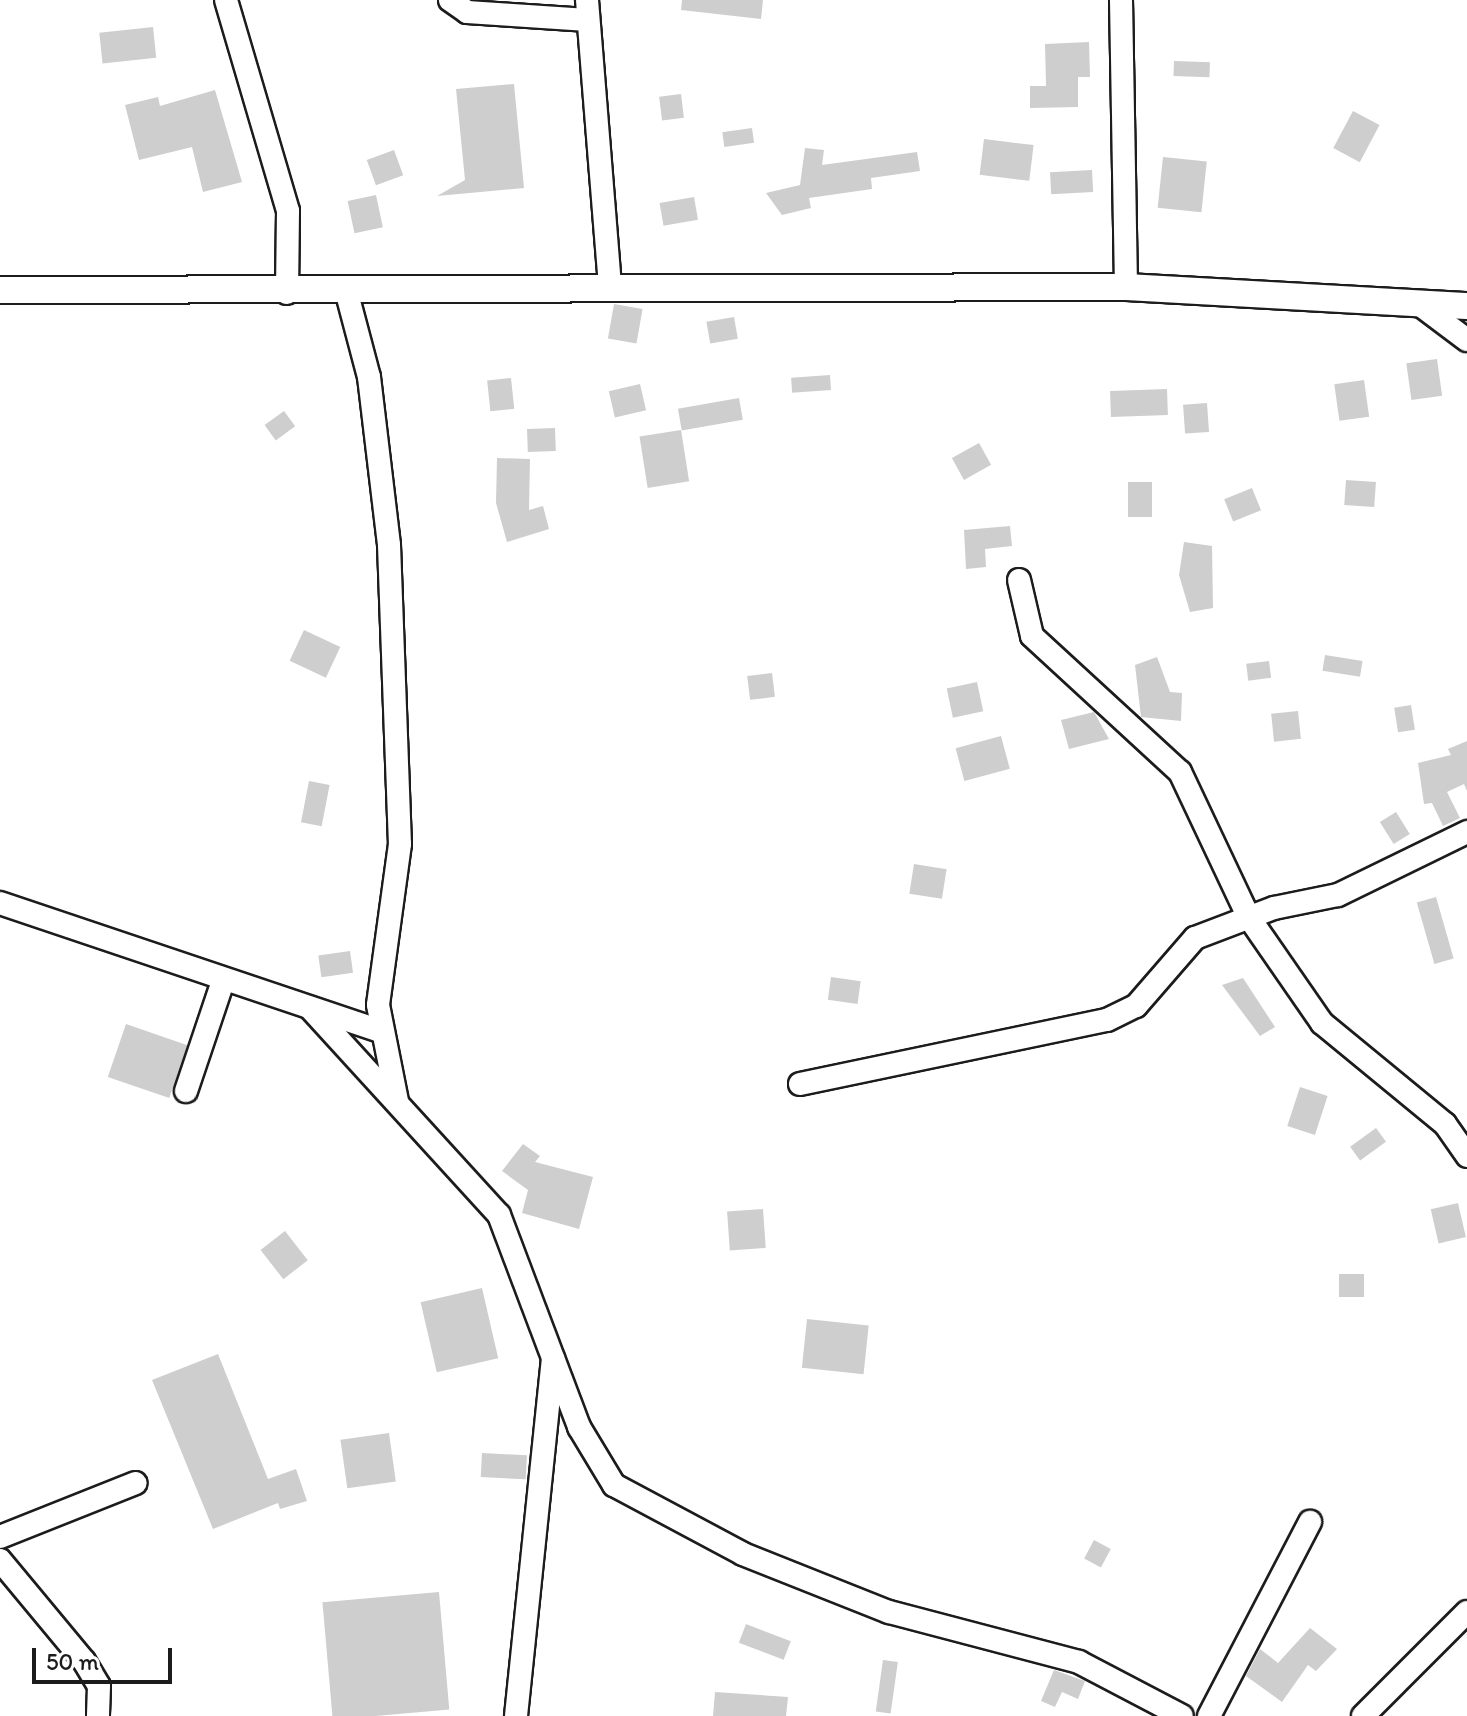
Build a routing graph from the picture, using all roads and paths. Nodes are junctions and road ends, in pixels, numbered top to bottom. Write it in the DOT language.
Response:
graph roads {
  1 [pos="226,0"];
  2 [pos="450,0"];
  3 [pos="1121,0"];
  4 [pos="587,10"];
  5 [pos="1126,287"];
  6 [pos="610,288"];
  7 [pos="0,290"];
  8 [pos="346,290"];
  9 [pos="287,293"];
  10 [pos="1419,304"];
  11 [pos="1467,306"];
  12 [pos="1467,340"];
  13 [pos="1019,580"];
  14 [pos="1467,832"];
  15 [pos="0,903"];
  16 [pos="1248,916"];
  17 [pos="223,981"];
  18 [pos="310,1008"];
  19 [pos="381,1031"];
  20 [pos="800,1084"];
  21 [pos="186,1091"];
  22 [pos="400,1110"];
  23 [pos="1467,1156"];
  24 [pos="554,1354"];
  25 [pos="136,1483"];
  26 [pos="1310,1522"];
  27 [pos="0,1537"];
  28 [pos="0,1560"];
  29 [pos="1463,1628"];
  30 [pos="98,1716"];
  31 [pos="516,1716"];
  32 [pos="1182,1716"];
  33 [pos="1209,1716"];
  34 [pos="1363,1716"];
  1 -- 9 [label="street"];
  2 -- 4 [label="street"];
  3 -- 5 [label="street"];
  4 -- 6 [label="street"];
  5 -- 6 [label="street"];
  5 -- 10 [label="street"];
  6 -- 8 [label="street"];
  7 -- 9 [label="street"];
  8 -- 9 [label="street"];
  8 -- 19 [label="street"];
  10 -- 11 [label="street"];
  10 -- 12 [label="street"];
  13 -- 16 [label="street"];
  14 -- 16 [label="street"];
  15 -- 17 [label="street"];
  16 -- 20 [label="street"];
  16 -- 23 [label="street"];
  17 -- 18 [label="street"];
  17 -- 21 [label="street"];
  18 -- 19 [label="street"];
  18 -- 22 [label="street"];
  19 -- 22 [label="street"];
  22 -- 24 [label="street"];
  24 -- 31 [label="street"];
  24 -- 32 [label="street"];
  25 -- 27 [label="street"];
  26 -- 33 [label="street"];
  28 -- 30 [label="street"];
  29 -- 34 [label="street"];
}
